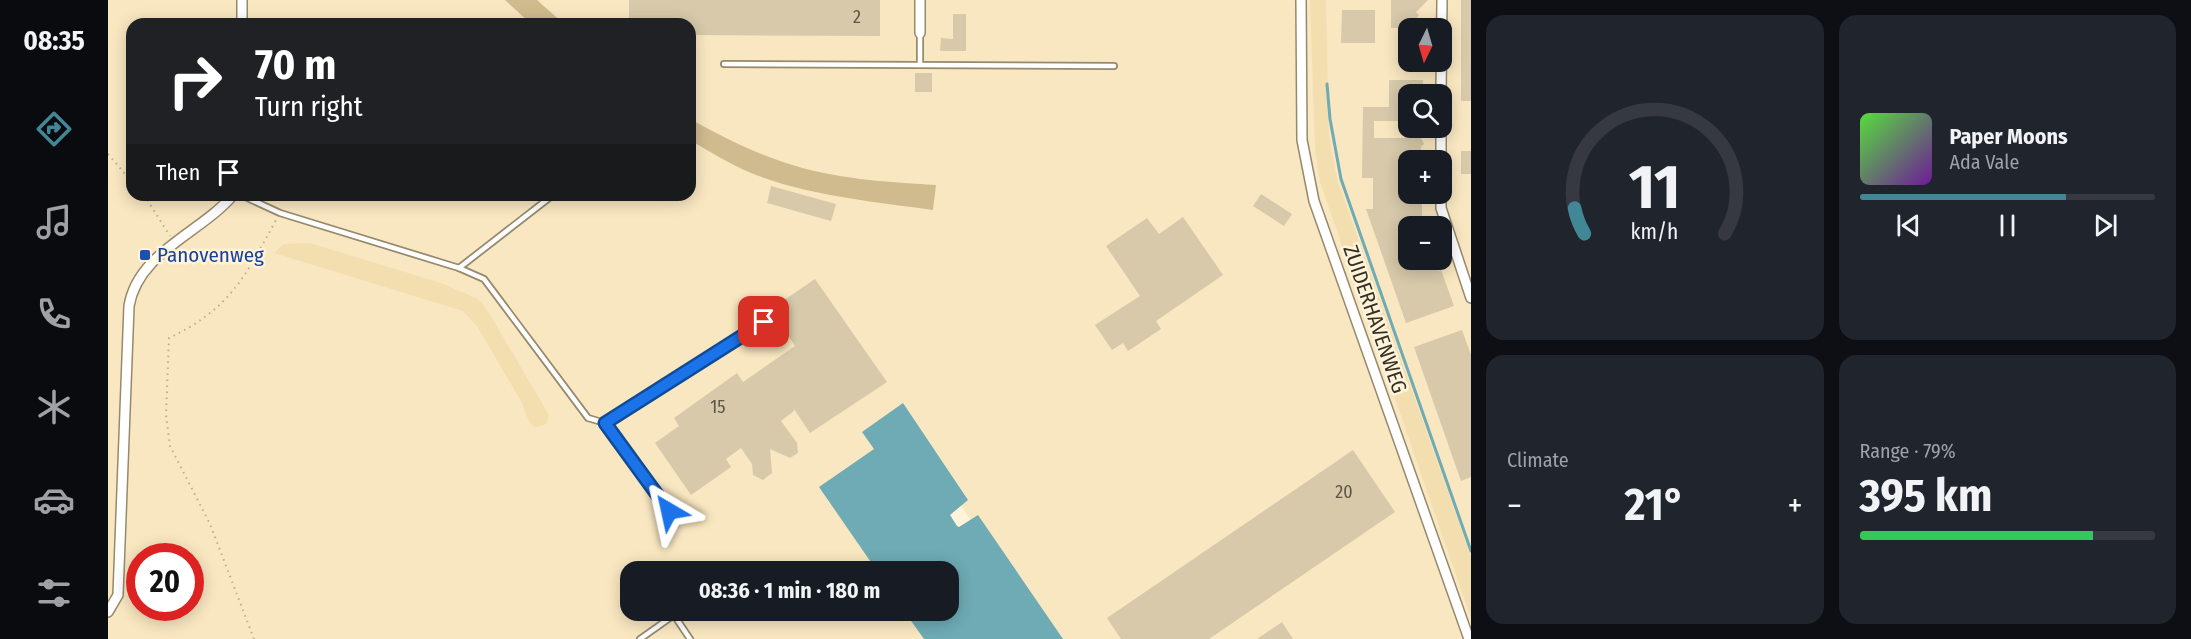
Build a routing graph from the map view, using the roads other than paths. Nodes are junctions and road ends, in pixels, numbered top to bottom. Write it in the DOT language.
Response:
graph roads {
  1 [pos="242,0"];
  2 [pos="920,0"];
  3 [pos="1301,0"];
  4 [pos="1442,0"];
  5 [pos="242,18"];
  6 [pos="920,33"];
  7 [pos="724,64"];
  8 [pos="920,65"];
  9 [pos="1114,66"];
  10 [pos="1442,84"];
  11 [pos="227,201"];
  12 [pos="254,201"];
  13 [pos="545,201"];
  14 [pos="1440,204"];
  15 [pos="459,268"];
  16 [pos="1471,298"];
  17 [pos="764,322"];
  18 [pos="605,423"];
  19 [pos="669,511"];
  20 [pos="108,612"];
  21 [pos="640,639"];
  22 [pos="690,639"];
  23 [pos="1468,639"];
  1 -- 5 [label="street"];
  2 -- 6 [label="street"];
  3 -- 23 [label="street, ZUIDERHAVENWEG"];
  4 -- 10 [label="street"];
  6 -- 8 [label="lane"];
  7 -- 8 [label="lane"];
  8 -- 9 [label="lane"];
  11 -- 20 [label="street"];
  12 -- 15 [label="lane"];
  13 -- 15 [label="lane"];
  14 -- 16 [label="street"];
  15 -- 18 [label="lane"];
  17 -- 18 [label="lane"];
  18 -- 19 [label="lane"];
  21 -- 22 [label="lane"];
}
